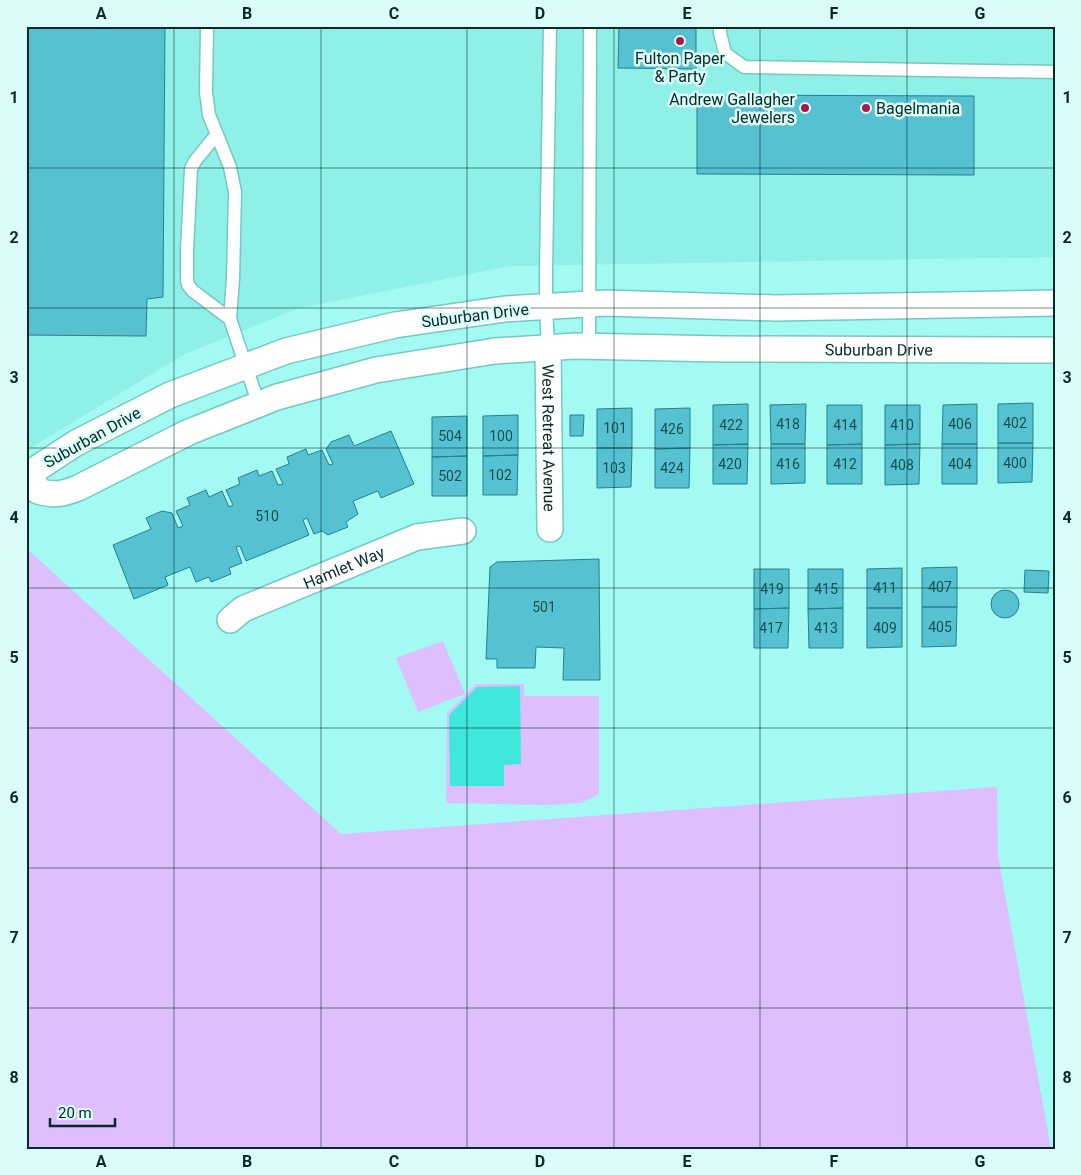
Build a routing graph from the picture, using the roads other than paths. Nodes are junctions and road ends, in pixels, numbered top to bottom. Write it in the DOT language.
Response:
graph roads {
  1 [pos="207,26"];
  2 [pos="550,26"];
  3 [pos="590,26"];
  4 [pos="720,26"];
  5 [pos="1055,72"];
  6 [pos="217,134"];
  7 [pos="1055,303"];
  8 [pos="589,304"];
  9 [pos="546,306"];
  10 [pos="230,319"];
  11 [pos="589,346"];
  12 [pos="548,348"];
  13 [pos="1055,350"];
  14 [pos="245,366"];
  15 [pos="259,404"];
  16 [pos="28,470"];
  17 [pos="550,529"];
  18 [pos="463,531"];
  19 [pos="230,620"];
  1 -- 6 [label="lane"];
  2 -- 9 [label="lane"];
  3 -- 8 [label="lane"];
  4 -- 5 [label="lane"];
  6 -- 10 [label="lane"];
  6 -- 10 [label="lane"];
  7 -- 8 [label="street, Suburban Drive"];
  8 -- 9 [label="street, Suburban Drive"];
  8 -- 11 [label="lane"];
  9 -- 12 [label="lane"];
  9 -- 14 [label="street, Suburban Drive"];
  10 -- 14 [label="lane"];
  11 -- 12 [label="street, Suburban Drive"];
  11 -- 13 [label="street, Suburban Drive"];
  12 -- 15 [label="street, Suburban Drive"];
  12 -- 17 [label="street, West Retreat Avenue"];
  14 -- 15 [label="lane"];
  14 -- 16 [label="street, Suburban Drive"];
  15 -- 16 [label="street, Suburban Drive"];
  18 -- 19 [label="street, Hamlet Way"];
}
